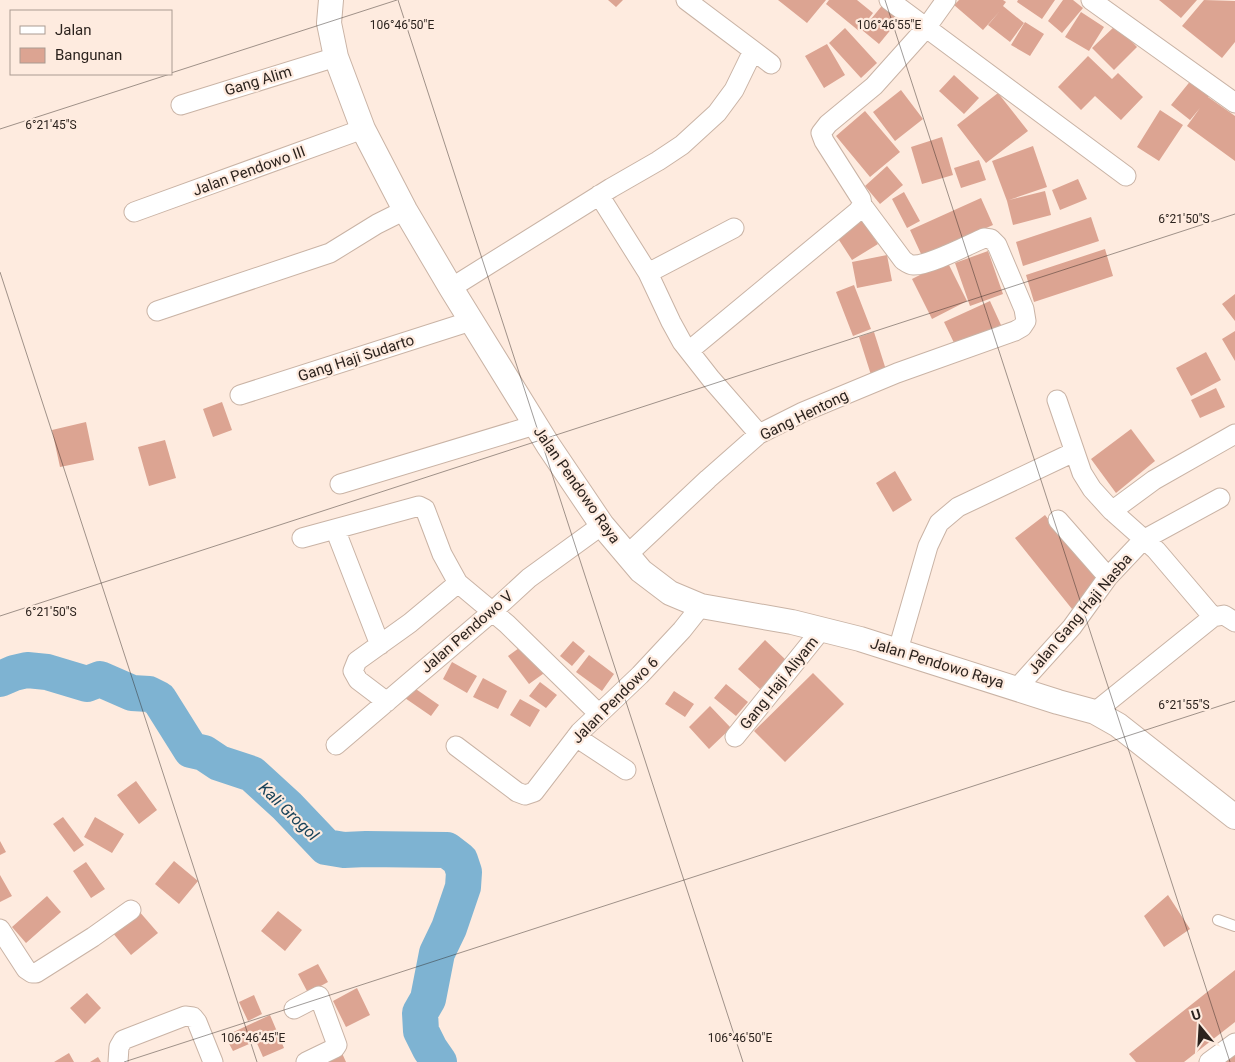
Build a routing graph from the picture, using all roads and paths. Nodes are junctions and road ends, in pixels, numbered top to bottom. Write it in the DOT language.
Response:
graph roads {
  1 [pos="330,0"];
  2 [pos="686,0"];
  3 [pos="889,0"];
  4 [pos="946,0"];
  5 [pos="1091,0"];
  6 [pos="926,28"];
  7 [pos="753,51"];
  8 [pos="336,57"];
  9 [pos="771,64"];
  10 [pos="1234,99"];
  11 [pos="181,105"];
  12 [pos="363,129"];
  13 [pos="1126,176"];
  14 [pos="599,195"];
  15 [pos="862,205"];
  16 [pos="405,210"];
  17 [pos="134,212"];
  18 [pos="734,228"];
  19 [pos="648,273"];
  20 [pos="451,288"];
  21 [pos="158,311"];
  22 [pos="471,321"];
  23 [pos="690,350"];
  24 [pos="240,396"];
  25 [pos="1056,400"];
  26 [pos="535,425"];
  27 [pos="759,434"];
  28 [pos="1235,434"];
  29 [pos="1074,452"];
  30 [pos="340,484"];
  31 [pos="1220,498"];
  32 [pos="1112,511"];
  33 [pos="1058,520"];
  34 [pos="602,526"];
  35 [pos="335,529"];
  36 [pos="302,538"];
  37 [pos="1142,540"];
  38 [pos="627,555"];
  39 [pos="1108,577"];
  40 [pos="458,583"];
  41 [pos="702,606"];
  42 [pos="492,612"];
  43 [pos="1213,617"];
  44 [pos="1235,622"];
  45 [pos="822,629"];
  46 [pos="380,644"];
  47 [pos="898,650"];
  48 [pos="1017,688"];
  49 [pos="387,702"];
  50 [pos="1095,712"];
  51 [pos="598,713"];
  52 [pos="576,737"];
  53 [pos="735,737"];
  54 [pos="336,745"];
  55 [pos="456,746"];
  56 [pos="626,770"];
  57 [pos="1235,817"];
  58 [pos="131,910"];
  59 [pos="1218,920"];
  60 [pos="1235,926"];
  61 [pos="0,929"];
  62 [pos="6,950"];
  63 [pos="294,1009"];
  64 [pos="1235,1043"];
  65 [pos="118,1062"];
  66 [pos="213,1062"];
  67 [pos="306,1062"];
  68 [pos="1209,1062"];
  1 -- 8 [label="street, Jalan Pendowo Raya"];
  2 -- 7 [label="street"];
  3 -- 6 [label="street"];
  4 -- 6 [label="street"];
  5 -- 10 [label="street"];
  6 -- 13 [label="street"];
  6 -- 15 [label="street"];
  7 -- 9 [label="street"];
  7 -- 14 [label="street"];
  8 -- 11 [label="street, Gang Alim"];
  8 -- 12 [label="street, Jalan Pendowo Raya"];
  12 -- 16 [label="street, Jalan Pendowo Raya"];
  12 -- 17 [label="street, Jalan Pendowo III"];
  14 -- 19 [label="street"];
  14 -- 20 [label="street"];
  15 -- 23 [label="street"];
  15 -- 27 [label="street, Gang Hentong"];
  16 -- 20 [label="street, Jalan Pendowo Raya"];
  16 -- 21 [label="street"];
  18 -- 19 [label="street"];
  19 -- 23 [label="street"];
  20 -- 22 [label="street, Jalan Pendowo Raya"];
  22 -- 24 [label="street, Gang Haji Sudarto"];
  22 -- 26 [label="street, Jalan Pendowo Raya"];
  23 -- 27 [label="street"];
  25 -- 29 [label="street"];
  26 -- 30 [label="street"];
  26 -- 34 [label="street, Jalan Pendowo Raya"];
  27 -- 38 [label="street, Gang Hentong"];
  28 -- 32 [label="street"];
  29 -- 32 [label="street"];
  29 -- 47 [label="street"];
  31 -- 37 [label="street, Jalan Gang Haji Nasba"];
  32 -- 37 [label="street"];
  33 -- 39 [label="street"];
  34 -- 38 [label="street, Jalan Pendowo Raya"];
  34 -- 42 [label="street, Jalan Pendowo V"];
  35 -- 36 [label="street"];
  35 -- 40 [label="street"];
  35 -- 46 [label="street"];
  37 -- 39 [label="street, Jalan Gang Haji Nasba"];
  37 -- 43 [label="street"];
  38 -- 41 [label="street, Jalan Pendowo Raya"];
  39 -- 48 [label="street, Jalan Gang Haji Nasba"];
  40 -- 42 [label="street"];
  40 -- 46 [label="street"];
  41 -- 45 [label="street, Jalan Pendowo Raya"];
  41 -- 51 [label="street, Jalan Pendowo 6"];
  42 -- 49 [label="street, Jalan Pendowo V"];
  42 -- 51 [label="street"];
  43 -- 44 [label="street"];
  43 -- 50 [label="street"];
  45 -- 47 [label="street, Jalan Pendowo Raya"];
  45 -- 53 [label="street, Gang Haji Aliyam"];
  46 -- 49 [label="street"];
  47 -- 48 [label="street, Jalan Pendowo Raya"];
  48 -- 50 [label="street, Jalan Pendowo Raya"];
  49 -- 54 [label="street, Jalan Pendowo V"];
  50 -- 57 [label="street, Jalan Pendowo Raya"];
  51 -- 52 [label="street, Jalan Pendowo 6"];
  52 -- 55 [label="street, Jalan Pendowo 6"];
  52 -- 56 [label="street"];
  58 -- 62 [label="street"];
  59 -- 60 [label="lane"];
  61 -- 62 [label="street"];
  63 -- 67 [label="street"];
  64 -- 68 [label="street"];
  65 -- 66 [label="street"];
}
